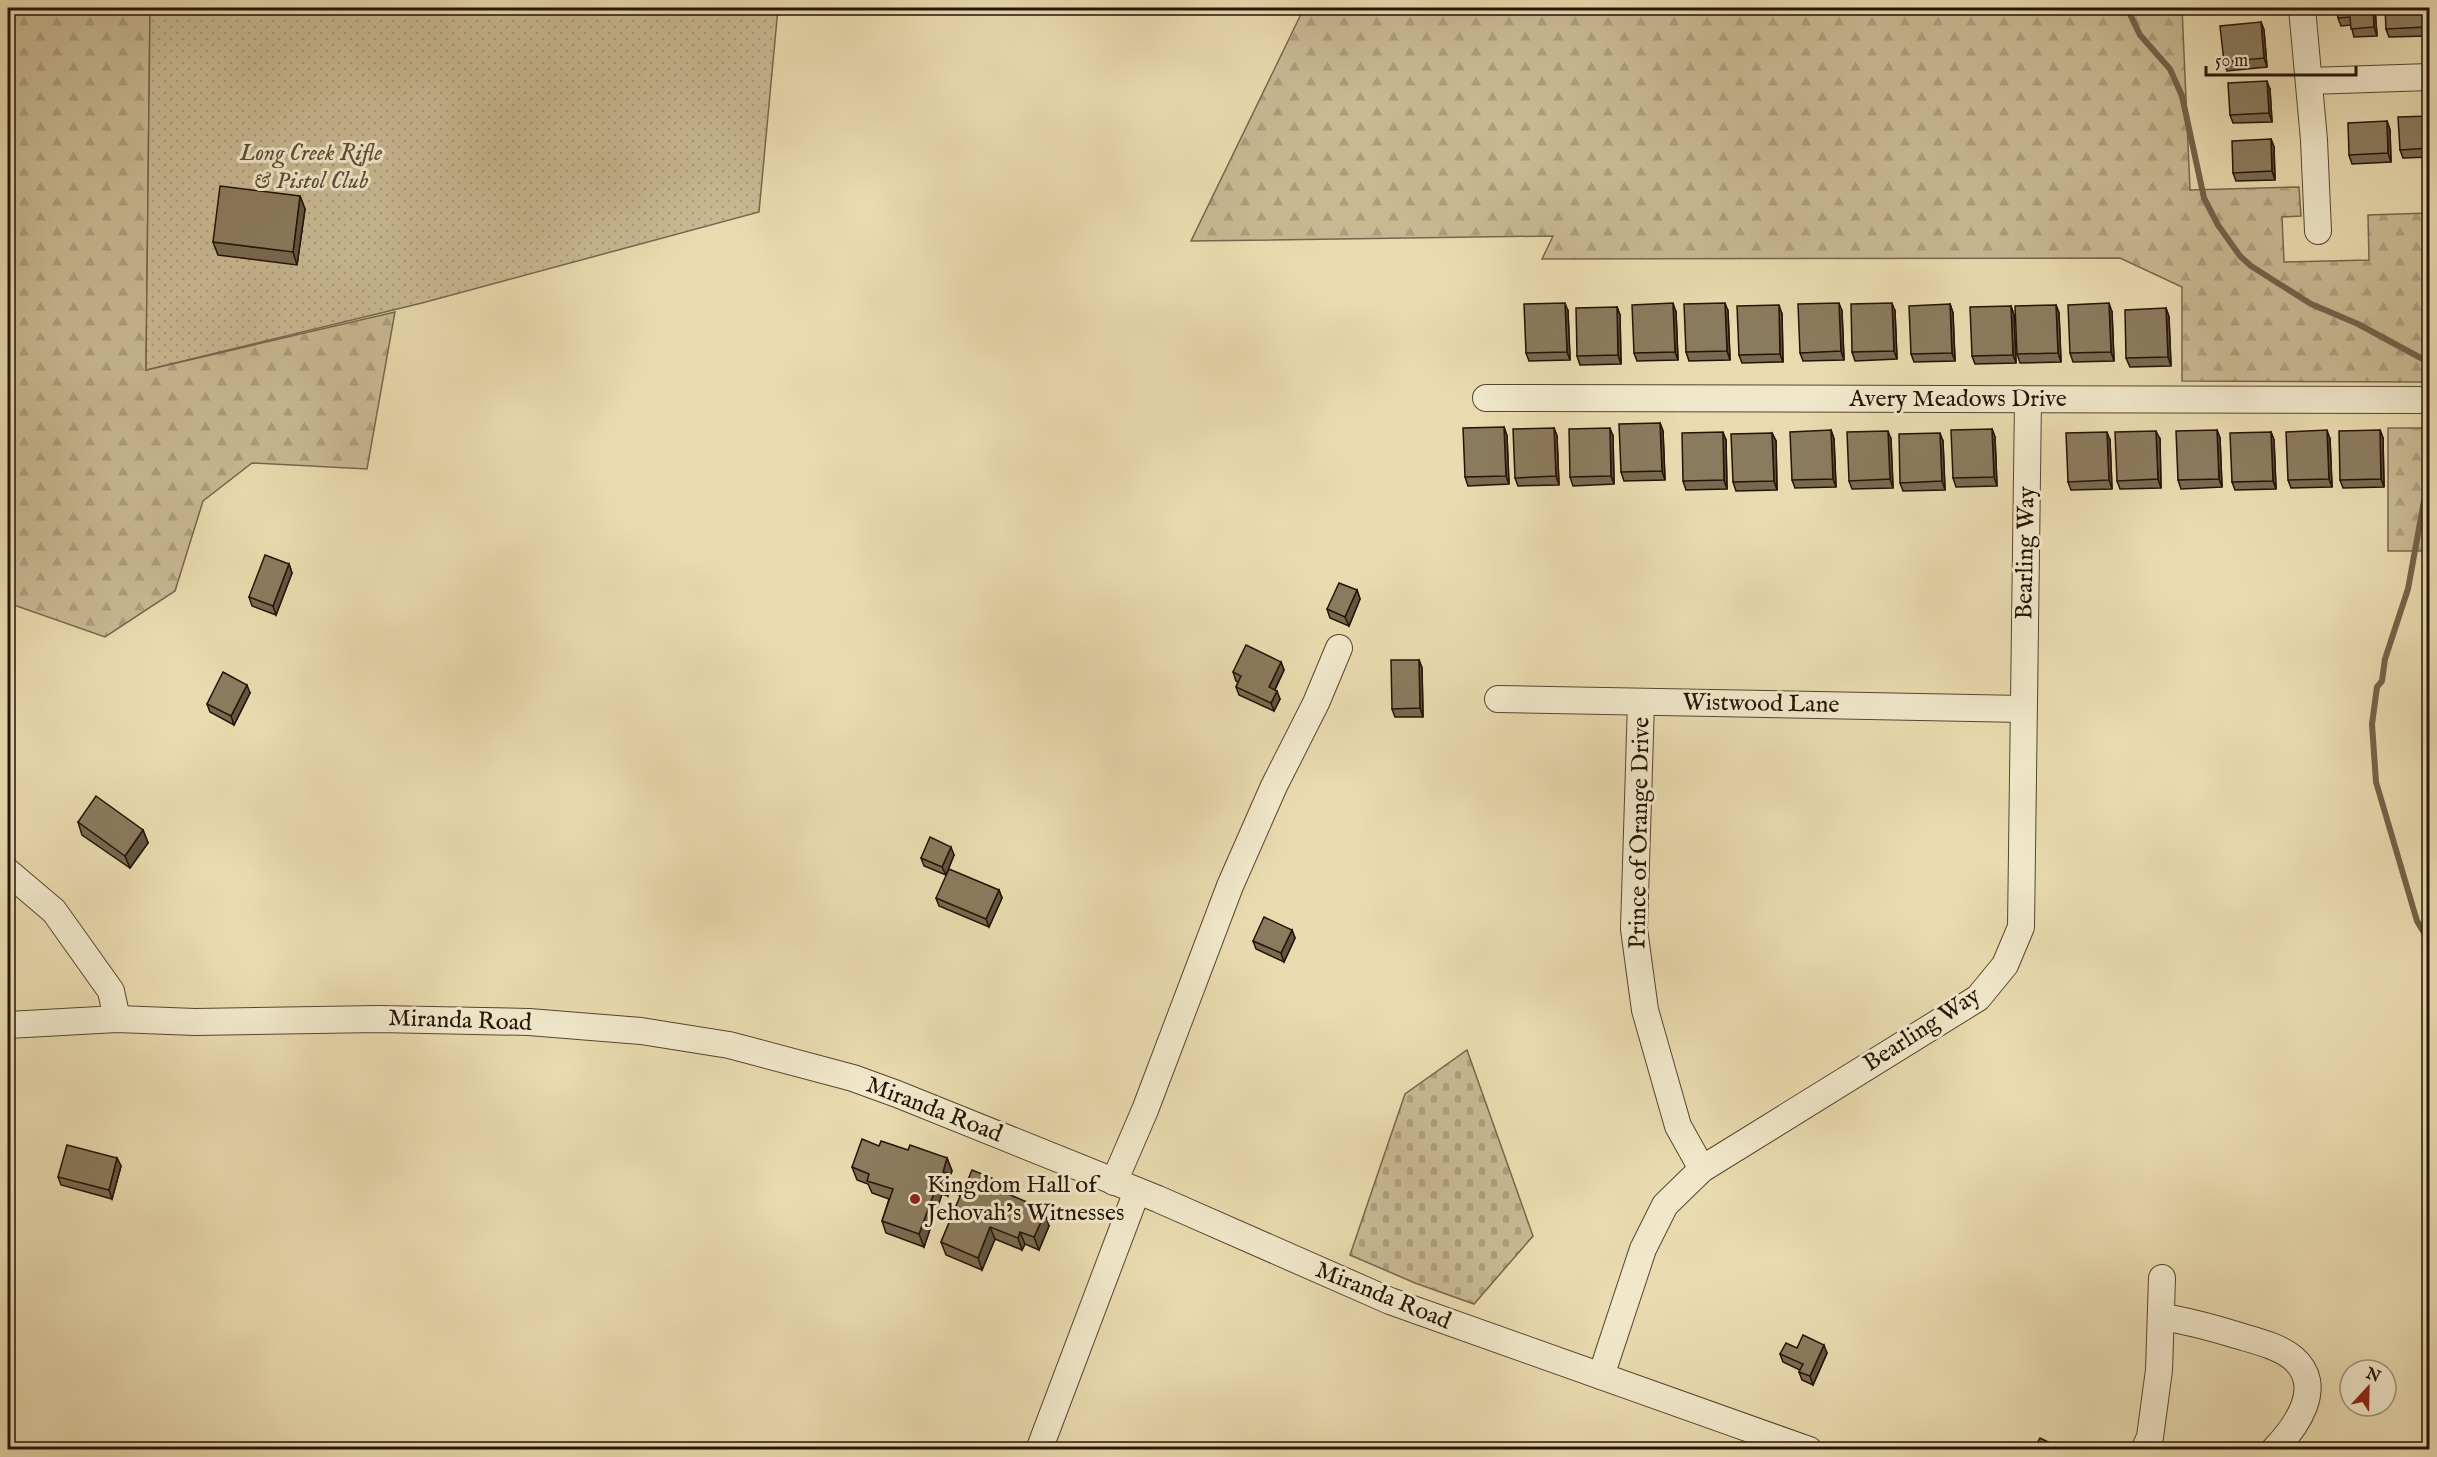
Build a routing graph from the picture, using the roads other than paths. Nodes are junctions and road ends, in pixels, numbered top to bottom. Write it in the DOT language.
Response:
graph roads {
  1 [pos="2302,8"];
  2 [pos="2430,77"];
  3 [pos="2309,81"];
  4 [pos="2318,231"];
  5 [pos="1486,398"];
  6 [pos="2028,400"];
  7 [pos="2430,400"];
  8 [pos="1339,648"];
  9 [pos="1498,699"];
  10 [pos="1641,702"];
  11 [pos="2024,709"];
  12 [pos="8,872"];
  13 [pos="117,1019"];
  14 [pos="8,1025"];
  15 [pos="1702,1169"];
  16 [pos="1126,1186"];
  17 [pos="2162,1278"];
  18 [pos="2161,1317"];
  19 [pos="1601,1376"];
  20 [pos="1039,1449"];
  21 [pos="1809,1449"];
  22 [pos="2144,1449"];
  23 [pos="2274,1449"];
  1 -- 3 [label="street"];
  2 -- 3 [label="street"];
  3 -- 4 [label="street"];
  5 -- 6 [label="street, Avery Meadows Drive"];
  6 -- 7 [label="street, Avery Meadows Drive"];
  6 -- 11 [label="street, Bearling Way"];
  8 -- 16 [label="street"];
  9 -- 10 [label="street, Wistwood Lane"];
  10 -- 11 [label="street, Wistwood Lane"];
  10 -- 15 [label="street, Prince of Orange Drive"];
  11 -- 15 [label="street, Bearling Way"];
  12 -- 13 [label="street"];
  13 -- 14 [label="street, Miranda Road"];
  13 -- 16 [label="street, Miranda Road"];
  15 -- 19 [label="street, Bearling Way"];
  16 -- 19 [label="street, Miranda Road"];
  16 -- 20 [label="street"];
  17 -- 18 [label="street"];
  18 -- 22 [label="street"];
  18 -- 23 [label="street"];
  19 -- 21 [label="street, Miranda Road"];
}
